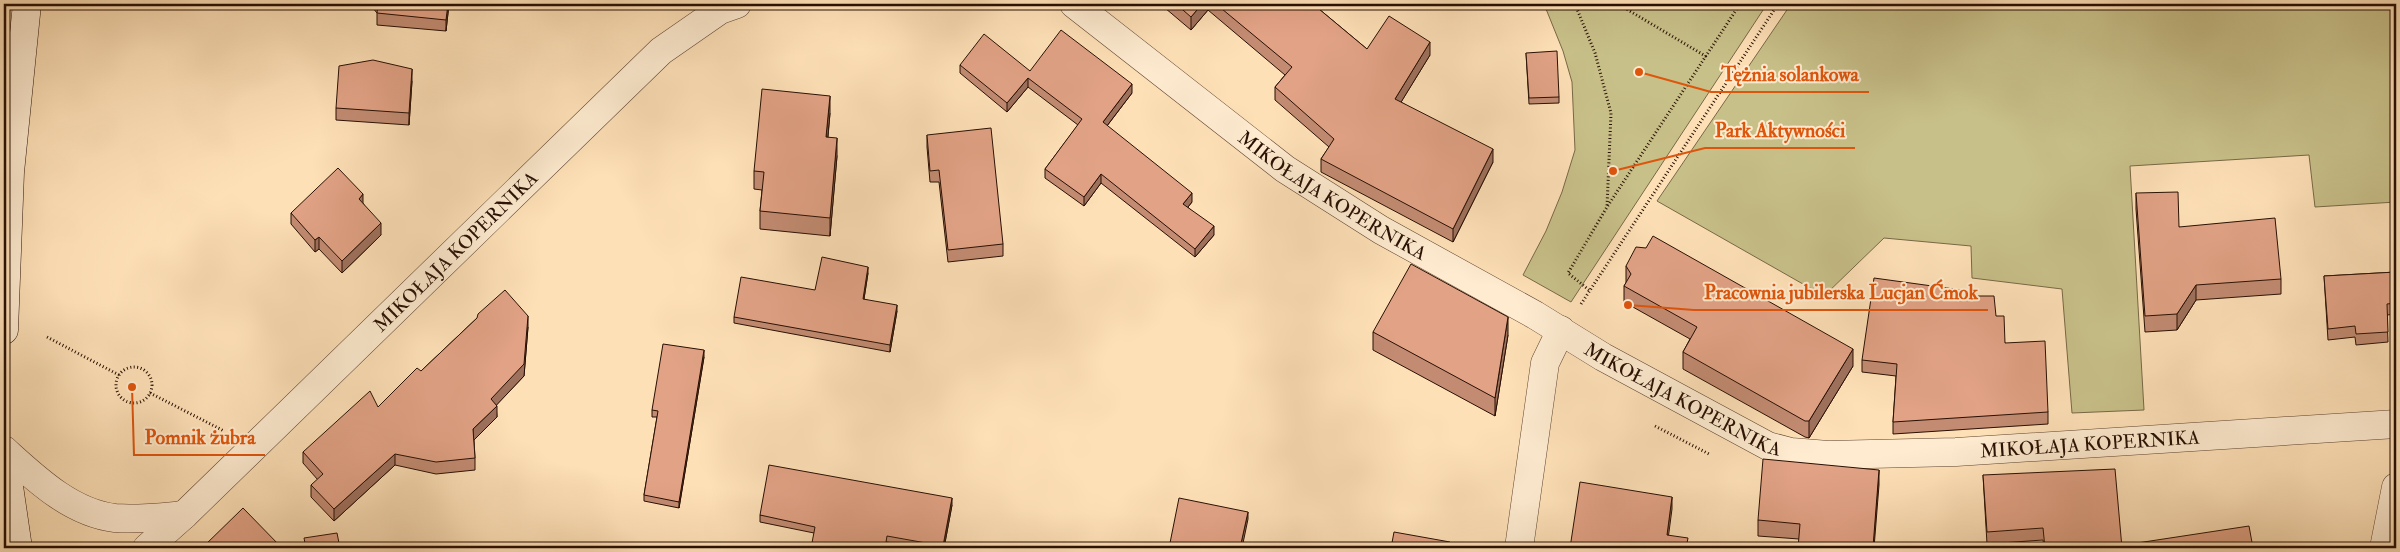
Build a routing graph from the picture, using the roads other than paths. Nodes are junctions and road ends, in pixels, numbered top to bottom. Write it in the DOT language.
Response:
graph roads {
  1 [pos="27,4"];
  2 [pos="737,4"];
  3 [pos="1074,4"];
  4 [pos="1569,320"];
  5 [pos="4,330"];
  6 [pos="2396,424"];
  7 [pos="4,451"];
  8 [pos="2396,487"];
  9 [pos="184,515"];
  10 [pos="18,548"];
  11 [pos="148,548"];
  12 [pos="1519,548"];
  13 [pos="2384,548"];
  1 -- 5 [label="street"];
  2 -- 9 [label="street, MIKOŁAJA KOPERNIKA"];
  3 -- 4 [label="street, MIKOŁAJA KOPERNIKA"];
  4 -- 6 [label="street, MIKOŁAJA KOPERNIKA"];
  4 -- 12 [label="street"];
  7 -- 9 [label="street"];
  7 -- 10 [label="street"];
  8 -- 13 [label="street"];
  9 -- 11 [label="street, MIKOŁAJA KOPERNIKA"];
}
